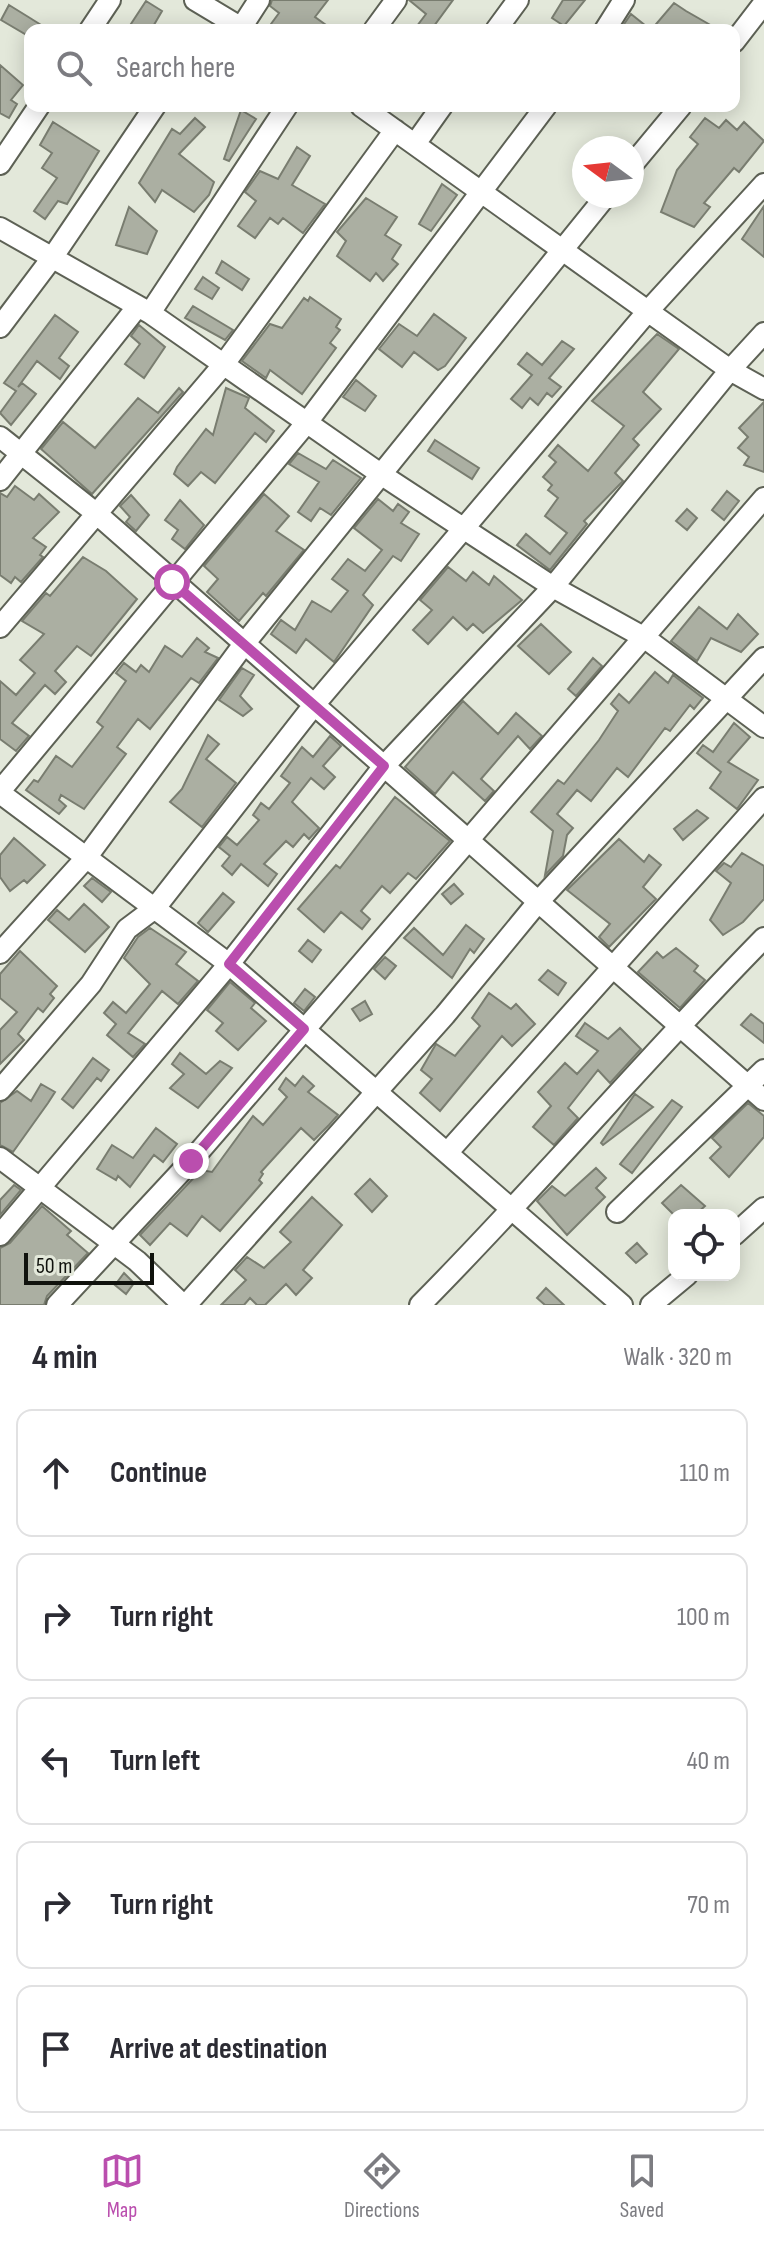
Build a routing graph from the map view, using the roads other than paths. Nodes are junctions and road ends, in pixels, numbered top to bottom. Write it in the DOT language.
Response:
graph roads {
  1 [pos="110,0"];
  2 [pos="195,0"];
  3 [pos="259,0"];
  4 [pos="396,0"];
  5 [pos="518,0"];
  6 [pos="624,0"];
  7 [pos="764,3"];
  8 [pos="212,22"];
  9 [pos="94,24"];
  10 [pos="246,24"];
  11 [pos="378,24"];
  12 [pos="500,24"];
  13 [pos="609,24"];
  14 [pos="740,34"];
  15 [pos="35,112"];
  16 [pos="151,112"];
  17 [pos="283,112"];
  18 [pos="370,112"];
  19 [pos="438,112"];
  20 [pos="541,112"];
  21 [pos="676,112"];
  22 [pos="395,130"];
  23 [pos="415,144"];
  24 [pos="644,151"];
  25 [pos="0,164"];
  26 [pos="764,184"];
  27 [pos="480,191"];
  28 [pos="596,208"];
  29 [pos="0,228"];
  30 [pos="562,249"];
  31 [pos="52,258"];
  32 [pos="144,310"];
  33 [pos="648,311"];
  34 [pos="0,327"];
  35 [pos="764,333"];
  36 [pos="224,364"];
  37 [pos="730,370"];
  38 [pos="764,389"];
  39 [pos="308,421"];
  40 [pos="0,437"];
  41 [pos="18,454"];
  42 [pos="382,475"];
  43 [pos="0,480"];
  44 [pos="764,498"];
  45 [pos="97,514"];
  46 [pos="465,530"];
  47 [pos="172,582"];
  48 [pos="553,587"];
  49 [pos="0,627"];
  50 [pos="645,638"];
  51 [pos="244,644"];
  52 [pos="764,658"];
  53 [pos="728,700"];
  54 [pos="314,705"];
  55 [pos="764,727"];
  56 [pos="384,766"];
  57 [pos="0,792"];
  58 [pos="764,798"];
  59 [pos="467,841"];
  60 [pos="86,858"];
  61 [pos="538,902"];
  62 [pos="155,908"];
  63 [pos="764,938"];
  64 [pos="0,953"];
  65 [pos="229,964"];
  66 [pos="611,966"];
  67 [pos="678,1025"];
  68 [pos="304,1029"];
  69 [pos="764,1070"];
  70 [pos="747,1085"];
  71 [pos="0,1090"];
  72 [pos="376,1091"];
  73 [pos="764,1100"];
  74 [pos="447,1153"];
  75 [pos="0,1158"];
  76 [pos="39,1189"];
  77 [pos="764,1208"];
  78 [pos="513,1211"];
  79 [pos="617,1212"];
  80 [pos="740,1230"];
  81 [pos="0,1235"];
  82 [pos="114,1244"];
  83 [pos="680,1281"];
  84 [pos="57,1305"];
  85 [pos="185,1305"];
  86 [pos="420,1305"];
  87 [pos="622,1305"];
  88 [pos="651,1305"];
  1 -- 9 [label="street"];
  2 -- 8 [label="street"];
  3 -- 10 [label="street"];
  4 -- 11 [label="street"];
  5 -- 12 [label="street"];
  6 -- 13 [label="street"];
  7 -- 14 [label="street"];
  15 -- 25 [label="street"];
  16 -- 31 [label="street"];
  17 -- 32 [label="street"];
  18 -- 22 [label="street"];
  19 -- 23 [label="street"];
  20 -- 27 [label="street"];
  21 -- 24 [label="street"];
  22 -- 23 [label="street"];
  22 -- 36 [label="street"];
  23 -- 27 [label="street"];
  26 -- 33 [label="street"];
  27 -- 30 [label="street"];
  27 -- 39 [label="street"];
  28 -- 30 [label="street"];
  29 -- 31 [label="street"];
  30 -- 33 [label="street"];
  30 -- 42 [label="street"];
  31 -- 32 [label="street"];
  31 -- 34 [label="street"];
  32 -- 36 [label="street"];
  32 -- 41 [label="street"];
  33 -- 37 [label="street"];
  33 -- 46 [label="street"];
  35 -- 37 [label="street"];
  36 -- 39 [label="street"];
  36 -- 45 [label="street"];
  37 -- 38 [label="street"];
  37 -- 48 [label="street"];
  39 -- 42 [label="street"];
  39 -- 47 [label="street"];
  40 -- 41 [label="street"];
  41 -- 43 [label="street"];
  41 -- 45 [label="street"];
  42 -- 46 [label="street"];
  42 -- 51 [label="street"];
  44 -- 50 [label="street"];
  45 -- 47 [label="street"];
  45 -- 49 [label="street"];
  46 -- 48 [label="street"];
  46 -- 54 [label="street"];
  47 -- 51 [label="street"];
  47 -- 57 [label="street"];
  48 -- 50 [label="street"];
  48 -- 56 [label="street"];
  50 -- 53 [label="street"];
  50 -- 59 [label="street"];
  51 -- 54 [label="street"];
  51 -- 60 [label="street"];
  52 -- 53 [label="street"];
  53 -- 55 [label="street"];
  53 -- 61 [label="street"];
  54 -- 56 [label="street"];
  54 -- 62 [label="street"];
  56 -- 59 [label="street"];
  56 -- 65 [label="street"];
  57 -- 60 [label="street"];
  58 -- 66 [label="street"];
  59 -- 61 [label="street"];
  59 -- 68 [label="street"];
  60 -- 62 [label="street"];
  60 -- 64 [label="street"];
  61 -- 66 [label="street"];
  61 -- 72 [label="street"];
  62 -- 65 [label="street"];
  62 -- 71 [label="street"];
  63 -- 67 [label="street"];
  65 -- 68 [label="street"];
  65 -- 76 [label="street"];
  66 -- 67 [label="street"];
  66 -- 74 [label="street"];
  67 -- 70 [label="street"];
  67 -- 78 [label="street"];
  68 -- 72 [label="street"];
  68 -- 82 [label="street"];
  69 -- 70 [label="street"];
  70 -- 73 [label="street"];
  70 -- 79 [label="street"];
  72 -- 74 [label="street"];
  72 -- 85 [label="street"];
  74 -- 78 [label="street"];
  75 -- 76 [label="street"];
  76 -- 81 [label="street"];
  76 -- 82 [label="street"];
  77 -- 80 [label="street"];
  78 -- 86 [label="street"];
  78 -- 87 [label="street"];
  82 -- 84 [label="street"];
  82 -- 85 [label="street"];
  83 -- 88 [label="street"];
}
